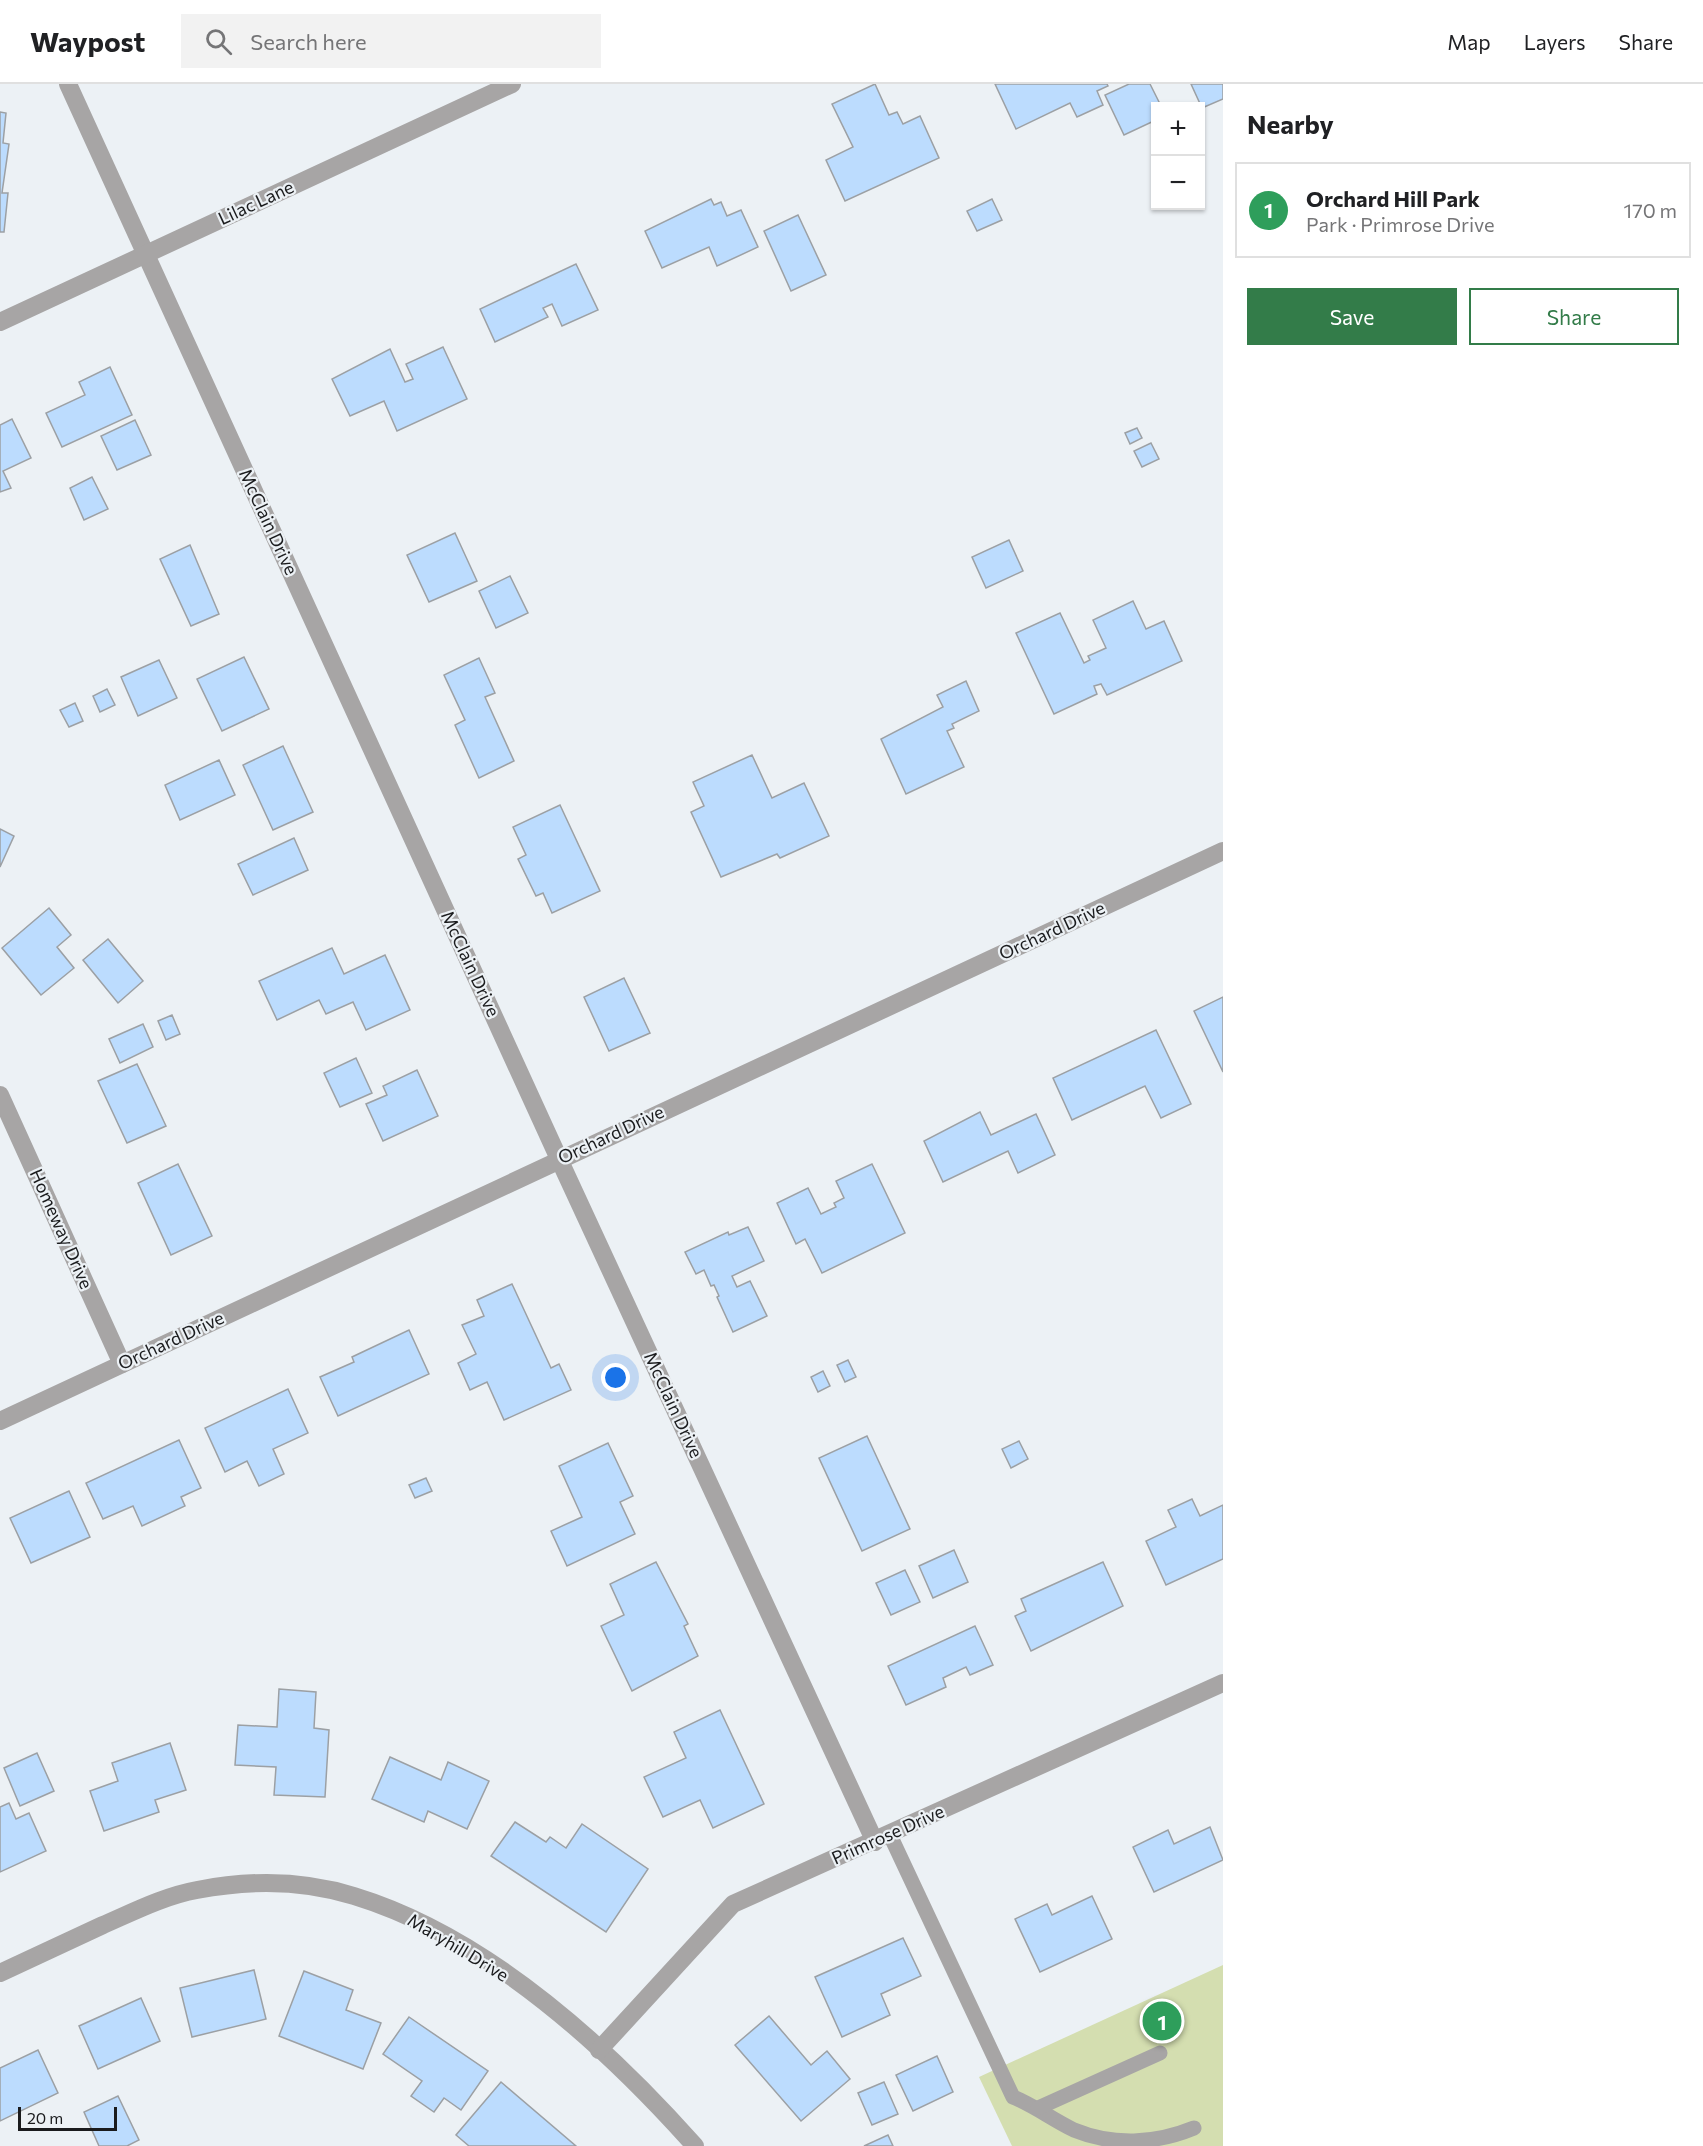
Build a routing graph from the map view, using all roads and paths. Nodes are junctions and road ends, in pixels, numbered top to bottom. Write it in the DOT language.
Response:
graph roads {
  1 [pos="68,84"];
  2 [pos="512,84"];
  3 [pos="146,254"];
  4 [pos="0,322"];
  5 [pos="1223,851"];
  6 [pos="0,1095"];
  7 [pos="559,1159"];
  8 [pos="122,1364"];
  9 [pos="0,1421"];
  10 [pos="1223,1683"];
  11 [pos="883,1838"];
  12 [pos="0,1973"];
  13 [pos="599,2050"];
  14 [pos="1160,2053"];
  15 [pos="1038,2108"];
  16 [pos="1194,2128"];
  17 [pos="695,2146"];
  1 -- 3 [label="street, McClain Drive"];
  2 -- 3 [label="street, Lilac Lane"];
  3 -- 4 [label="street, Lilac Lane"];
  3 -- 7 [label="street, McClain Drive"];
  5 -- 7 [label="street, Orchard Drive"];
  6 -- 8 [label="street, Homeway Drive"];
  7 -- 8 [label="street, Orchard Drive"];
  7 -- 11 [label="street, McClain Drive"];
  8 -- 9 [label="street, Orchard Drive"];
  10 -- 11 [label="street, Primrose Drive"];
  11 -- 13 [label="street, Primrose Drive"];
  11 -- 15 [label="lane"];
  12 -- 13 [label="street, Maryhill Drive"];
  13 -- 17 [label="street, Maryhill Drive"];
  14 -- 15 [label="lane"];
  15 -- 16 [label="lane"];
}
